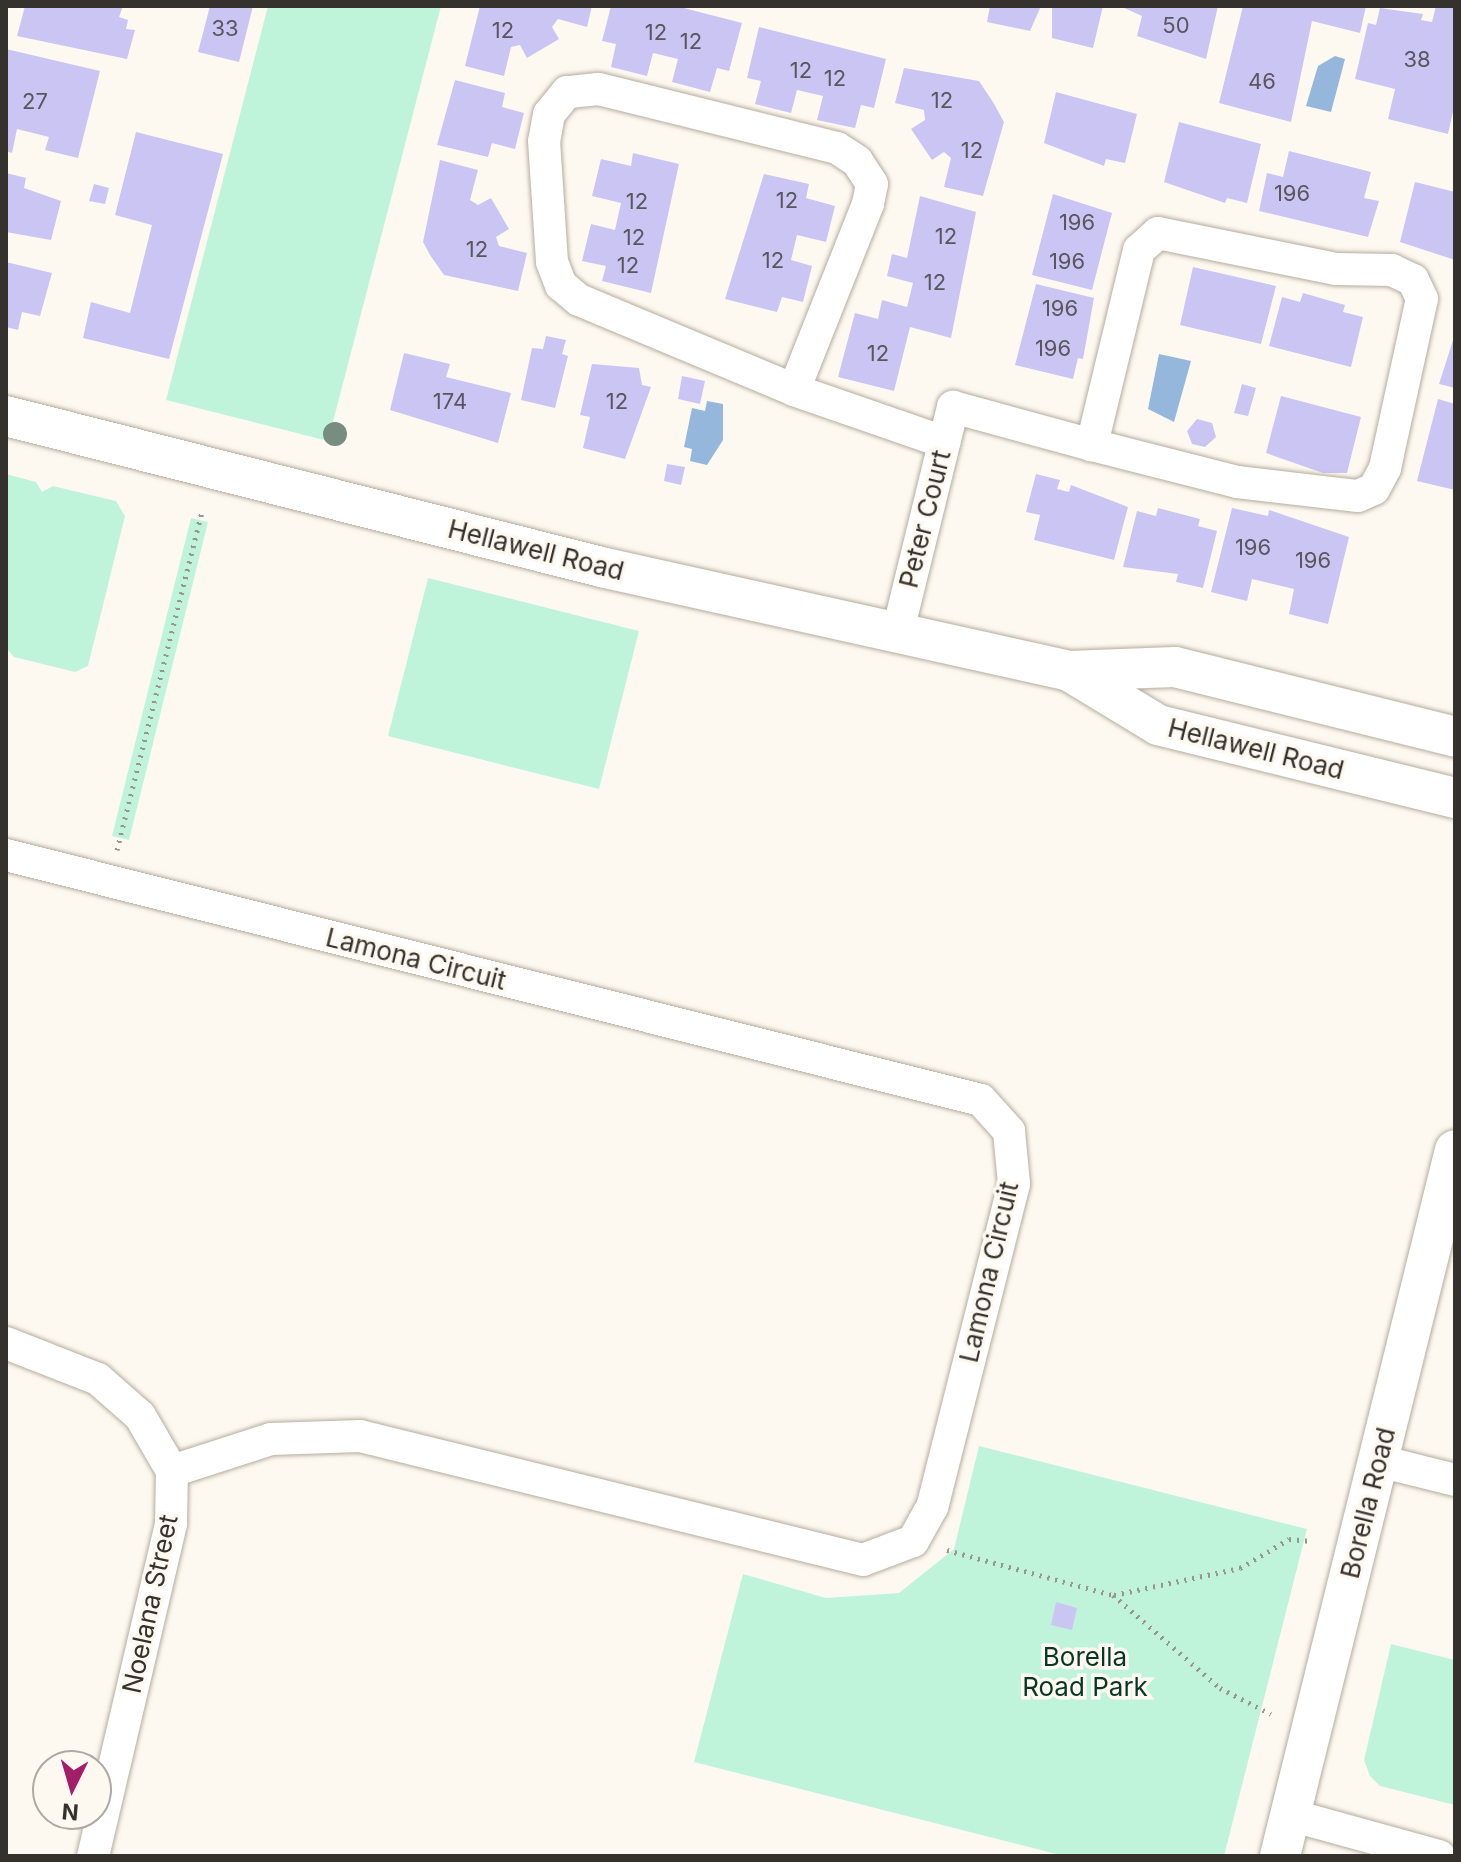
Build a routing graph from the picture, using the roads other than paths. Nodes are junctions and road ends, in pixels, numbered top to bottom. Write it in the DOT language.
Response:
graph roads {
  1 [pos="794,390"];
  2 [pos="6,416"];
  3 [pos="944,442"];
  4 [pos="1092,445"];
  5 [pos="898,631"];
  6 [pos="1069,671"];
  7 [pos="1455,737"];
  8 [pos="1455,798"];
  9 [pos="6,855"];
  10 [pos="1455,1150"];
  11 [pos="6,1343"];
  12 [pos="1379,1461"];
  13 [pos="172,1471"];
  14 [pos="1455,1480"];
  15 [pos="1290,1815"];
  16 [pos="93,1856"];
  17 [pos="1280,1856"];
  18 [pos="1439,1856"];
  1 -- 1 [label="street"];
  1 -- 3 [label="street"];
  2 -- 5 [label="street, Hellawell Road"];
  3 -- 4 [label="street, Peter Court"];
  3 -- 5 [label="street, Peter Court"];
  4 -- 4 [label="street"];
  5 -- 6 [label="street, Hellawell Road"];
  6 -- 7 [label="street, Hellawell Road"];
  6 -- 8 [label="street, Hellawell Road"];
  9 -- 13 [label="street, Lamona Circuit"];
  10 -- 12 [label="street, Borella Road"];
  11 -- 13 [label="street"];
  12 -- 14 [label="street"];
  12 -- 15 [label="street, Borella Road"];
  13 -- 16 [label="street, Noelana Street"];
  15 -- 17 [label="street, Borella Road"];
  15 -- 18 [label="street"];
}
